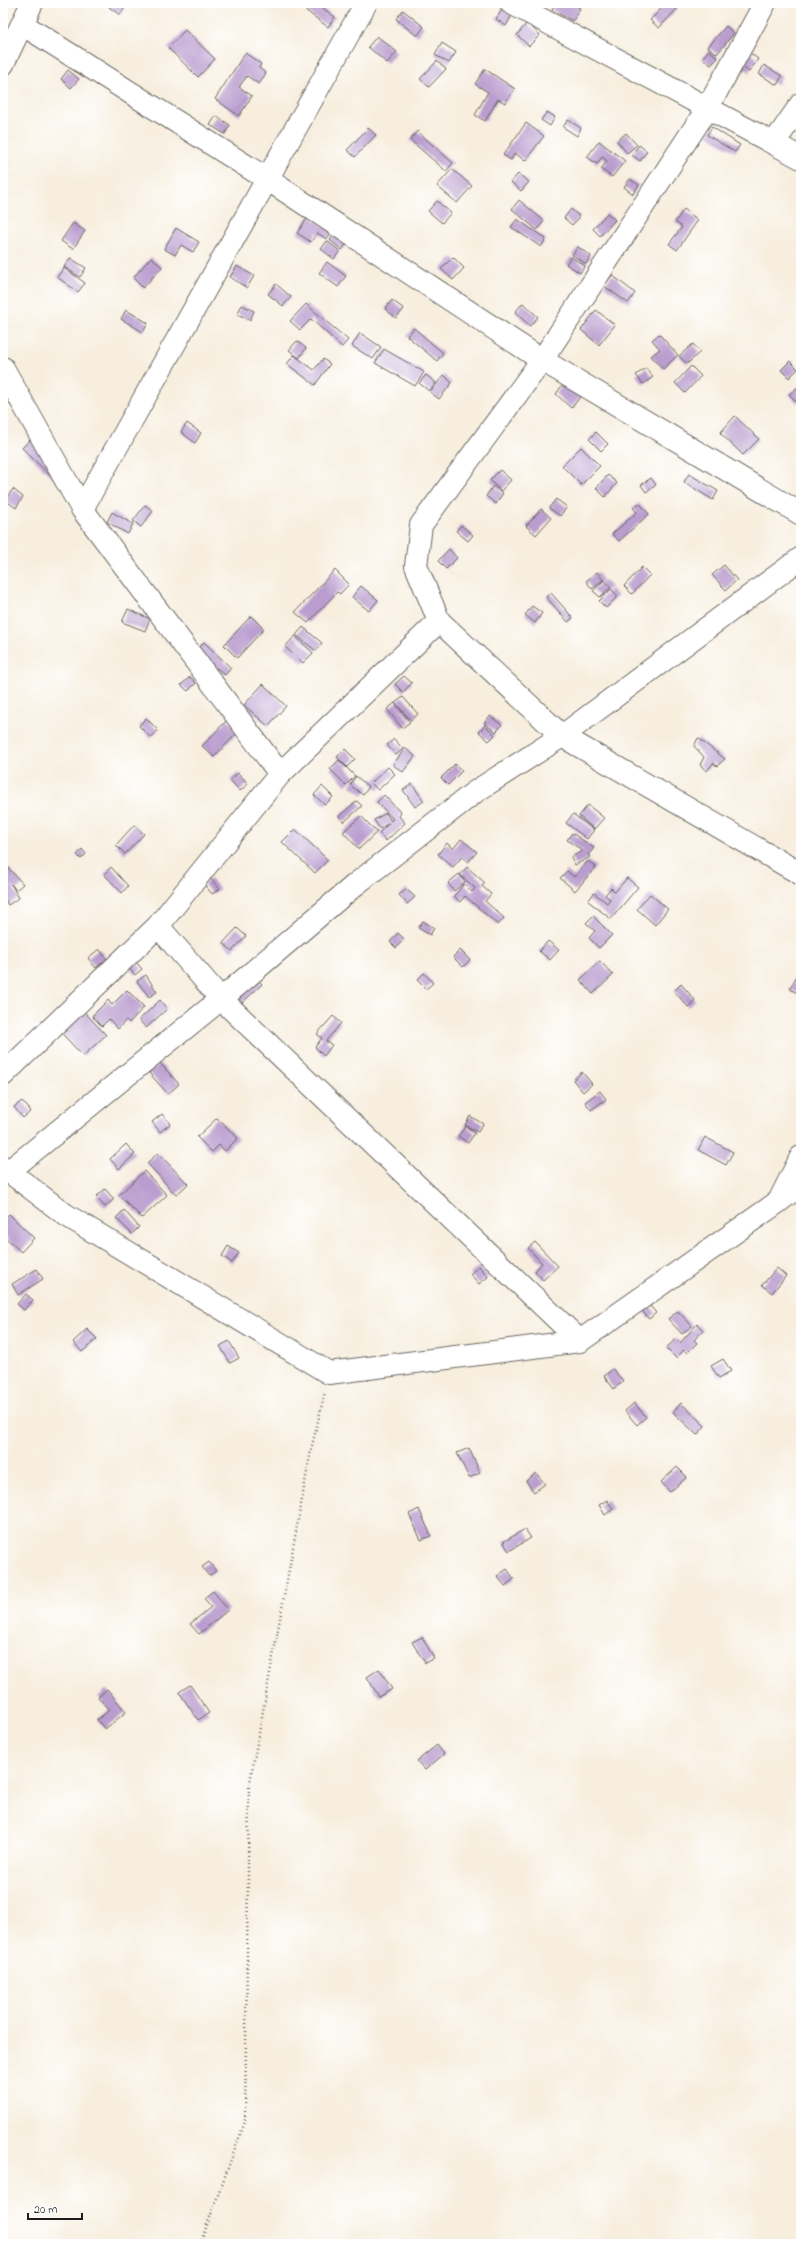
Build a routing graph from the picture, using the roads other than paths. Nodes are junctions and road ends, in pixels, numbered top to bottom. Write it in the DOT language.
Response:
graph roads {
  1 [pos="32,3"];
  2 [pos="366,3"];
  3 [pos="511,3"];
  4 [pos="765,3"];
  5 [pos="22,24"];
  6 [pos="3,64"];
  7 [pos="801,104"];
  8 [pos="707,109"];
  9 [pos="774,143"];
  10 [pos="801,158"];
  11 [pos="267,179"];
  12 [pos="542,360"];
  13 [pos="3,368"];
  14 [pos="82,509"];
  15 [pos="801,514"];
  16 [pos="801,558"];
  17 [pos="439,621"];
  18 [pos="562,736"];
  19 [pos="280,774"];
  20 [pos="801,874"];
  21 [pos="158,926"];
  22 [pos="221,999"];
  23 [pos="3,1075"];
  24 [pos="801,1157"];
  25 [pos="6,1169"];
  26 [pos="801,1184"];
  27 [pos="778,1202"];
  28 [pos="580,1341"];
  1 -- 5 [label="street"];
  2 -- 11 [label="street"];
  3 -- 8 [label="street"];
  4 -- 8 [label="street"];
  5 -- 6 [label="street"];
  5 -- 11 [label="street"];
  7 -- 9 [label="street"];
  8 -- 9 [label="street"];
  8 -- 12 [label="street"];
  9 -- 10 [label="street"];
  11 -- 12 [label="street"];
  11 -- 14 [label="street"];
  12 -- 15 [label="street"];
  12 -- 17 [label="street"];
  13 -- 14 [label="street"];
  14 -- 19 [label="street"];
  16 -- 18 [label="street"];
  17 -- 18 [label="street"];
  17 -- 19 [label="street"];
  18 -- 20 [label="street"];
  18 -- 22 [label="street"];
  19 -- 21 [label="street"];
  21 -- 22 [label="street"];
  21 -- 23 [label="street"];
  22 -- 25 [label="street"];
  22 -- 28 [label="street"];
  24 -- 27 [label="street"];
  25 -- 28 [label="street"];
  26 -- 27 [label="street"];
  27 -- 28 [label="street"];
}
